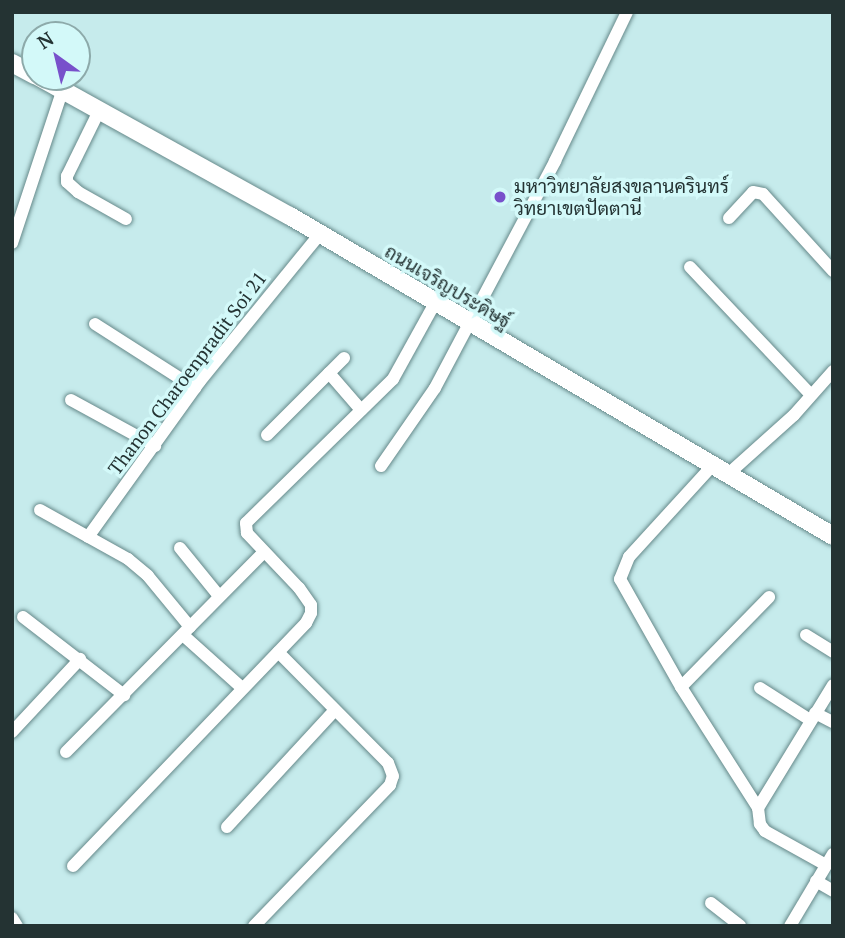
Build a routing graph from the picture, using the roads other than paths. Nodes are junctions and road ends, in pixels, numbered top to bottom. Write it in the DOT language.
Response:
graph roads {
  1 [pos="627,12"];
  2 [pos="62,91"];
  3 [pos="67,91"];
  4 [pos="100,109"];
  5 [pos="729,218"];
  6 [pos="126,219"];
  7 [pos="320,234"];
  8 [pos="12,243"];
  9 [pos="690,267"];
  10 [pos="833,271"];
  11 [pos="435,303"];
  12 [pos="468,323"];
  13 [pos="95,324"];
  14 [pos="344,358"];
  15 [pos="833,371"];
  16 [pos="329,373"];
  17 [pos="195,388"];
  18 [pos="811,395"];
  19 [pos="71,400"];
  20 [pos="361,410"];
  21 [pos="267,435"];
  22 [pos="155,446"];
  23 [pos="381,466"];
  24 [pos="719,471"];
  25 [pos="40,510"];
  26 [pos="833,536"];
  27 [pos="88,537"];
  28 [pos="180,548"];
  29 [pos="263,553"];
  30 [pos="219,596"];
  31 [pos="769,597"];
  32 [pos="23,617"];
  33 [pos="187,631"];
  34 [pos="806,635"];
  35 [pos="278,652"];
  36 [pos="833,652"];
  37 [pos="80,659"];
  38 [pos="833,685"];
  39 [pos="681,687"];
  40 [pos="243,688"];
  41 [pos="760,688"];
  42 [pos="124,695"];
  43 [pos="334,711"];
  44 [pos="813,717"];
  45 [pos="833,722"];
  46 [pos="12,732"];
  47 [pos="66,752"];
  48 [pos="758,808"];
  49 [pos="227,827"];
  50 [pos="830,860"];
  51 [pos="73,866"];
  52 [pos="816,881"];
  53 [pos="833,891"];
  54 [pos="711,903"];
  55 [pos="12,918"];
  56 [pos="734,924"];
  57 [pos="17,926"];
  58 [pos="254,926"];
  59 [pos="790,926"];
  1 -- 12 [label="street"];
  2 -- 8 [label="street"];
  3 -- 4 [label="main road, ถนนเจริญประดิษฐ์"];
  4 -- 6 [label="street"];
  4 -- 7 [label="main road, ถนนเจริญประดิษฐ์"];
  5 -- 10 [label="street"];
  7 -- 11 [label="main road, ถนนเจริญประดิษฐ์"];
  7 -- 17 [label="street, Thanon Charoenpradit Soi 21"];
  9 -- 18 [label="street"];
  11 -- 12 [label="main road, ถนนเจริญประดิษฐ์"];
  11 -- 20 [label="street"];
  12 -- 23 [label="street"];
  12 -- 24 [label="main road, ถนนเจริญประดิษฐ์"];
  13 -- 17 [label="street"];
  14 -- 16 [label="street"];
  15 -- 18 [label="street"];
  16 -- 20 [label="street"];
  16 -- 21 [label="street"];
  17 -- 22 [label="street, Thanon Charoenpradit Soi 21"];
  18 -- 24 [label="street"];
  19 -- 22 [label="street"];
  20 -- 29 [label="street"];
  22 -- 27 [label="street, Thanon Charoenpradit Soi 21"];
  24 -- 26 [label="main road, ถนนเจริญประดิษฐ์"];
  24 -- 39 [label="street"];
  25 -- 27 [label="street"];
  27 -- 33 [label="street"];
  28 -- 30 [label="street"];
  29 -- 30 [label="street"];
  29 -- 35 [label="street"];
  30 -- 33 [label="street"];
  31 -- 39 [label="street"];
  32 -- 37 [label="street"];
  33 -- 40 [label="street"];
  33 -- 42 [label="street"];
  34 -- 36 [label="street"];
  35 -- 40 [label="street"];
  35 -- 43 [label="street"];
  37 -- 42 [label="street"];
  37 -- 46 [label="street"];
  38 -- 44 [label="street"];
  39 -- 48 [label="street"];
  40 -- 51 [label="street"];
  41 -- 44 [label="street"];
  42 -- 47 [label="street"];
  43 -- 49 [label="street"];
  43 -- 58 [label="street"];
  44 -- 45 [label="street"];
  44 -- 48 [label="street"];
  48 -- 50 [label="street"];
  50 -- 52 [label="street"];
  52 -- 53 [label="street"];
  52 -- 59 [label="street"];
  54 -- 56 [label="street"];
  55 -- 57 [label="street"];
}
